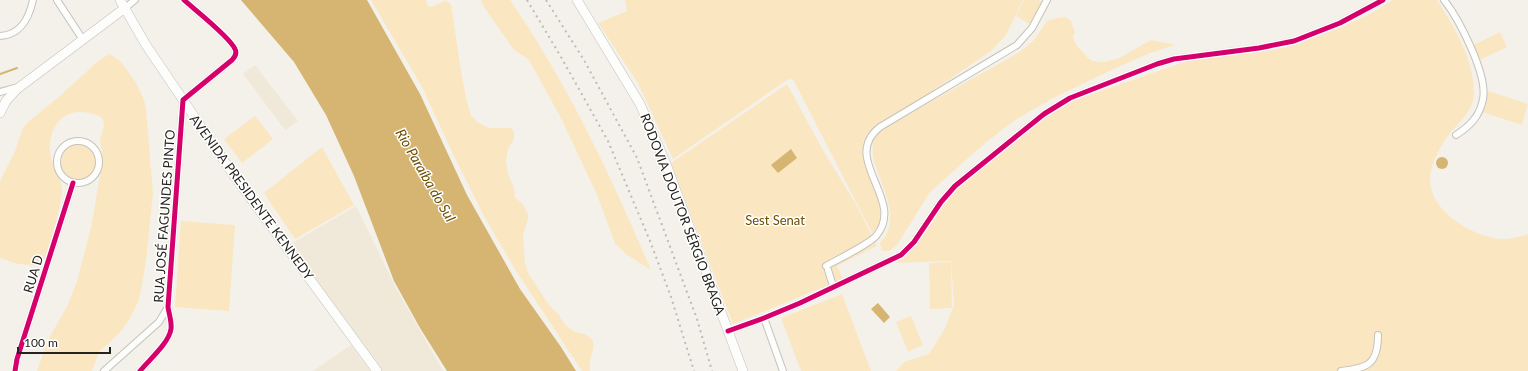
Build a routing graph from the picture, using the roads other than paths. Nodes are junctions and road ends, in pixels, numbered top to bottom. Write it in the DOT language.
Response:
graph roads {
  1 [pos="33,0"];
  2 [pos="57,0"];
  3 [pos="135,0"];
  4 [pos="184,0"];
  5 [pos="577,0"];
  6 [pos="1046,0"];
  7 [pos="1383,0"];
  8 [pos="1444,0"];
  9 [pos="122,4"];
  10 [pos="0,36"];
  11 [pos="83,40"];
  12 [pos="21,86"];
  13 [pos="0,92"];
  14 [pos="183,100"];
  15 [pos="0,113"];
  16 [pos="1456,136"];
  17 [pos="73,183"];
  18 [pos="833,286"];
  19 [pos="168,307"];
  20 [pos="764,318"];
  21 [pos="728,331"];
  22 [pos="1378,335"];
  23 [pos="15,371"];
  24 [pos="104,371"];
  25 [pos="140,371"];
  26 [pos="377,371"];
  27 [pos="743,371"];
  28 [pos="783,371"];
  29 [pos="1341,371"];
  1 -- 10 [label="street"];
  2 -- 11 [label="street"];
  3 -- 9 [label="street"];
  4 -- 14 [label="street"];
  5 -- 21 [label="main road, RODOVIA DOUTOR SÉRGIO BRAGA"];
  6 -- 18 [label="street"];
  7 -- 18 [label="street"];
  8 -- 16 [label="street"];
  9 -- 11 [label="main road"];
  9 -- 14 [label="main road, AVENIDA PRESIDENTE KENNEDY"];
  11 -- 12 [label="main road"];
  12 -- 13 [label="street"];
  12 -- 15 [label="main road"];
  14 -- 19 [label="street, RUA JOSÉ FAGUNDES PINTO"];
  14 -- 26 [label="main road, AVENIDA PRESIDENTE KENNEDY"];
  17 -- 17 [label="street"];
  17 -- 23 [label="street, RUA D"];
  18 -- 20 [label="street"];
  19 -- 24 [label="street, RUA JOSÉ FAGUNDES PINTO"];
  19 -- 25 [label="street, RUA JOSÉ FAGUNDES PINTO"];
  20 -- 21 [label="street"];
  20 -- 28 [label="street"];
  21 -- 27 [label="main road, RODOVIA DOUTOR SÉRGIO BRAGA"];
  22 -- 29 [label="street"];
}
